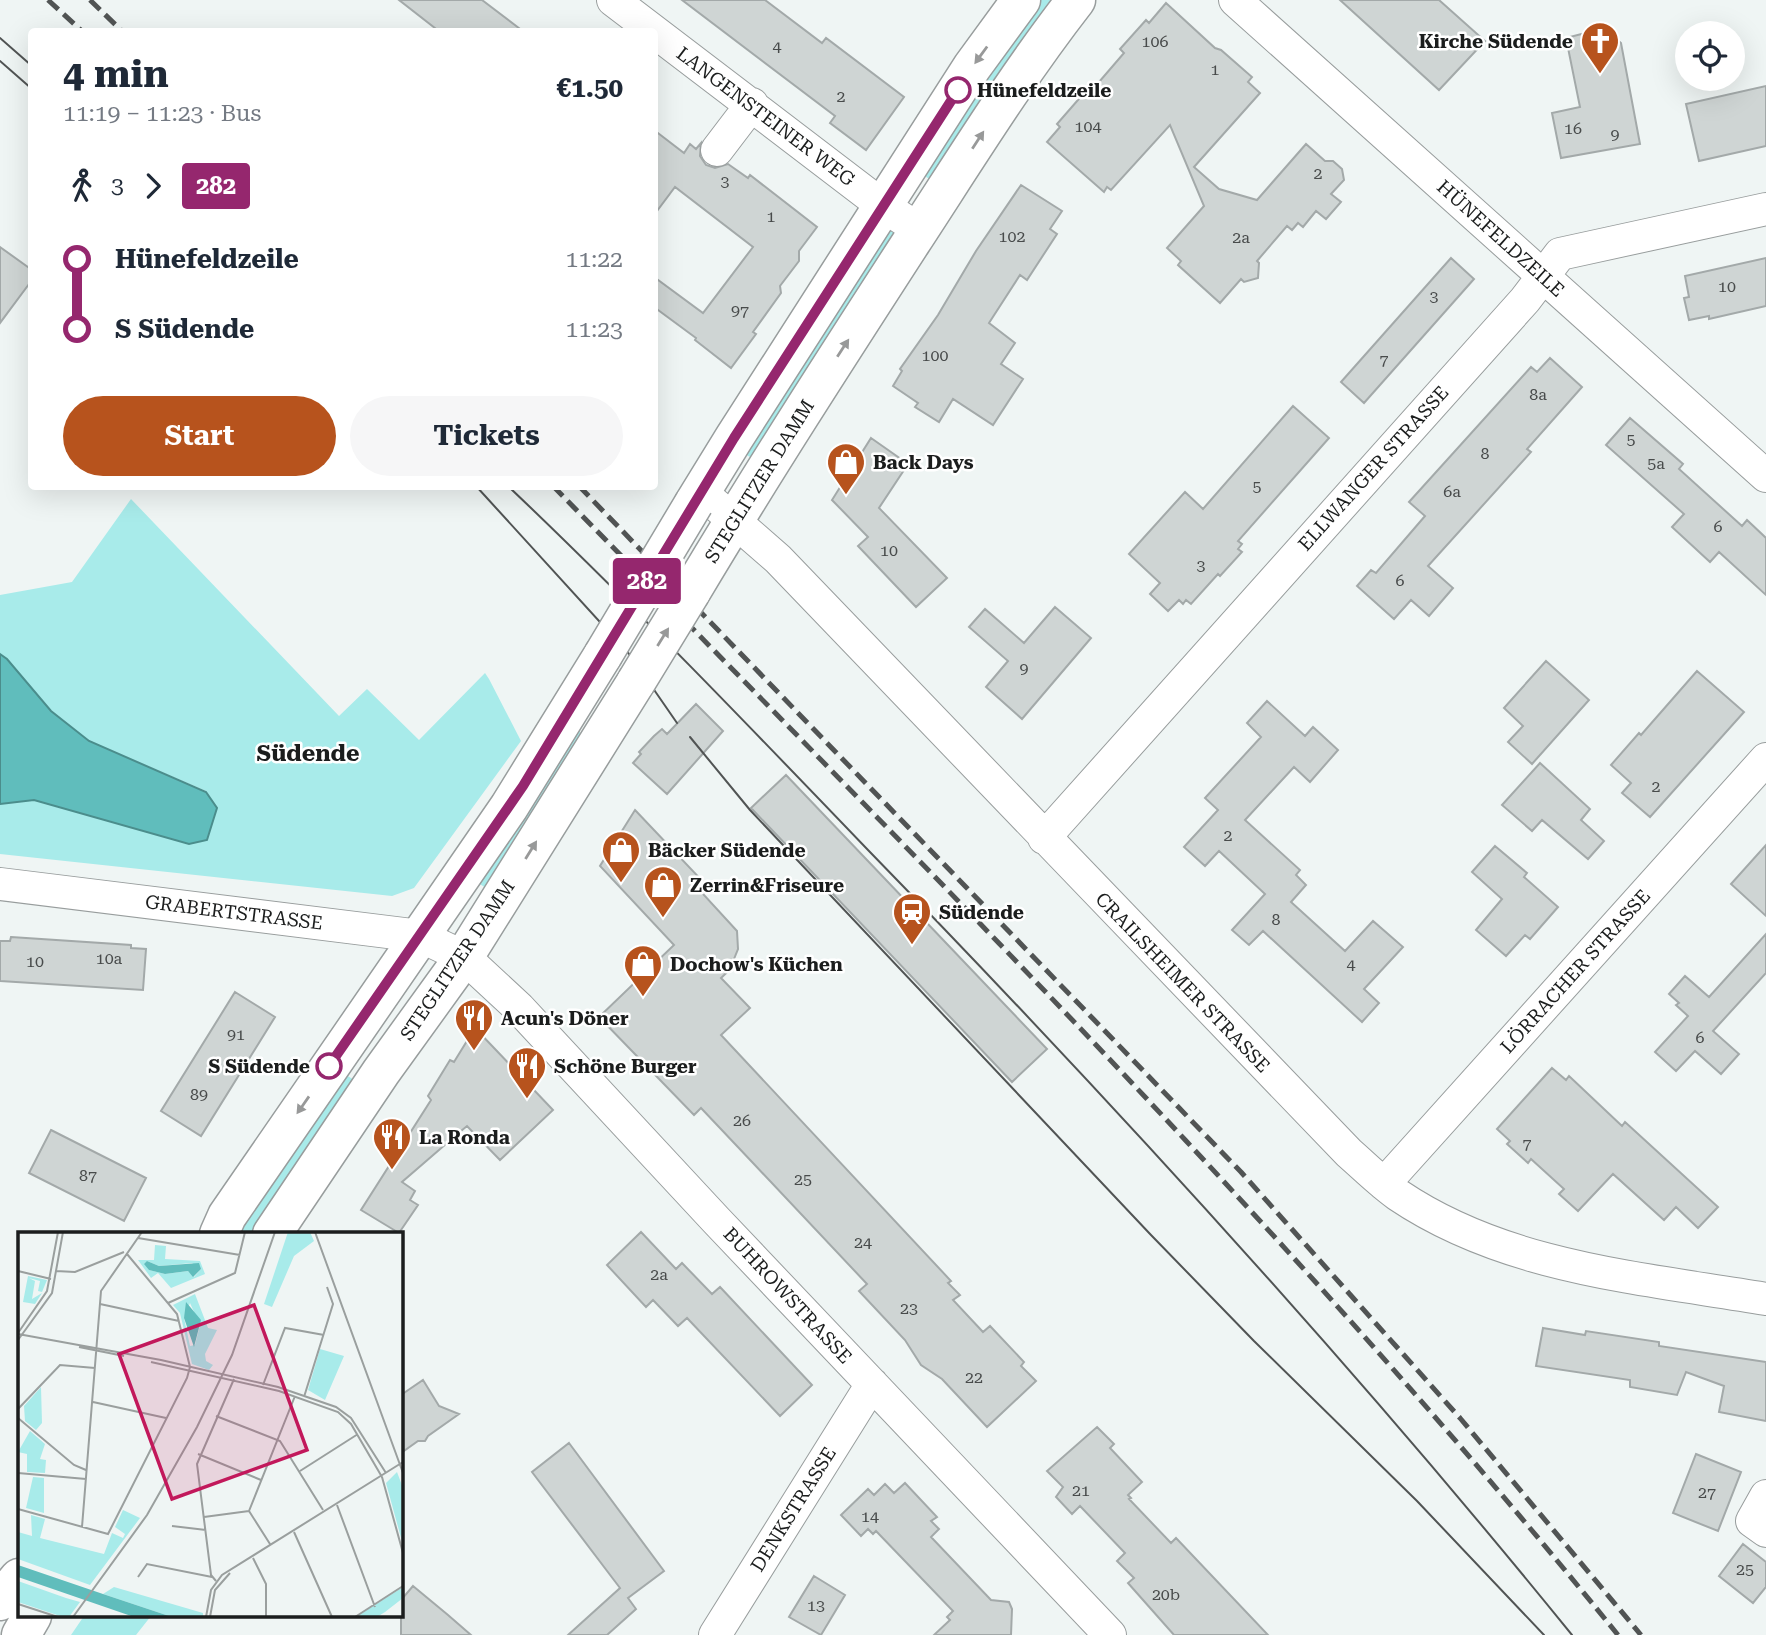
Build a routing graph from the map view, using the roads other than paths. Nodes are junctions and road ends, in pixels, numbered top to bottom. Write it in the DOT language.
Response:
graph roads {
  1 [pos="613,0"];
  2 [pos="1021,0"];
  3 [pos="1076,0"];
  4 [pos="1235,0"];
  5 [pos="650,28"];
  6 [pos="658,34"];
  7 [pos="752,104"];
  8 [pos="717,150"];
  9 [pos="883,206"];
  10 [pos="1766,209"];
  11 [pos="920,230"];
  12 [pos="1543,276"];
  13 [pos="1766,475"];
  14 [pos="697,497"];
  15 [pos="727,531"];
  16 [pos="572,706"];
  17 [pos="596,746"];
  18 [pos="1766,759"];
  19 [pos="1044,838"];
  20 [pos="0,884"];
  21 [pos="420,936"];
  22 [pos="464,957"];
  23 [pos="343,1046"];
  24 [pos="381,1072"];
  25 [pos="1384,1184"];
  26 [pos="220,1232"];
  27 [pos="273,1232"];
  28 [pos="1766,1299"];
  29 [pos="872,1384"];
  30 [pos="1766,1496"];
  31 [pos="1766,1531"];
  32 [pos="18,1579"];
  33 [pos="0,1601"];
  34 [pos="31,1618"];
  35 [pos="21,1635"];
  36 [pos="715,1635"];
  37 [pos="1110,1635"];
  1 -- 5 [label="street, LANGENSTEINER WEG"];
  2 -- 9 [label="main road, one-way"];
  11 -- 3 [label="main road, STEGLITZER DAMM, one-way"];
  4 -- 12 [label="street, HÜNEFELDZEILE"];
  6 -- 7 [label="street, LANGENSTEINER WEG"];
  7 -- 8 [label="street"];
  7 -- 9 [label="street, LANGENSTEINER WEG"];
  9 -- 11 [label="street, LANGENSTEINER WEG"];
  9 -- 14 [label="main road"];
  10 -- 12 [label="street, ELLWANGER STRASSE"];
  15 -- 11 [label="main road, STEGLITZER DAMM, one-way"];
  12 -- 13 [label="street, HÜNEFELDZEILE"];
  12 -- 19 [label="street, ELLWANGER STRASSE"];
  14 -- 15 [label="street, CRAILSHEIMER STRASSE"];
  14 -- 16 [label="main road, bridge"];
  17 -- 15 [label="main road, STEGLITZER DAMM, one-way, bridge"];
  15 -- 19 [label="street, CRAILSHEIMER STRASSE"];
  16 -- 17 [label="street"];
  16 -- 21 [label="main road"];
  22 -- 17 [label="main road, STEGLITZER DAMM, one-way"];
  18 -- 25 [label="street, LÖRRACHER STRASSE"];
  19 -- 25 [label="street, CRAILSHEIMER STRASSE"];
  20 -- 21 [label="street, GRABERTSTRASSE"];
  21 -- 22 [label="street, GRABERTSTRASSE"];
  21 -- 23 [label="main road"];
  22 -- 24 [label="main road, STEGLITZER DAMM"];
  22 -- 29 [label="street, BUHROWSTRASSE"];
  23 -- 24 [label="street"];
  23 -- 26 [label="main road, one-way"];
  24 -- 27 [label="main road, STEGLITZER DAMM"];
  25 -- 28 [label="street, CRAILSHEIMER STRASSE"];
  29 -- 36 [label="street, DENKSTRASSE"];
  29 -- 37 [label="street, BUHROWSTRASSE"];
  30 -- 31 [label="street"];
  32 -- 33 [label="main road"];
  34 -- 35 [label="main road"];
}
